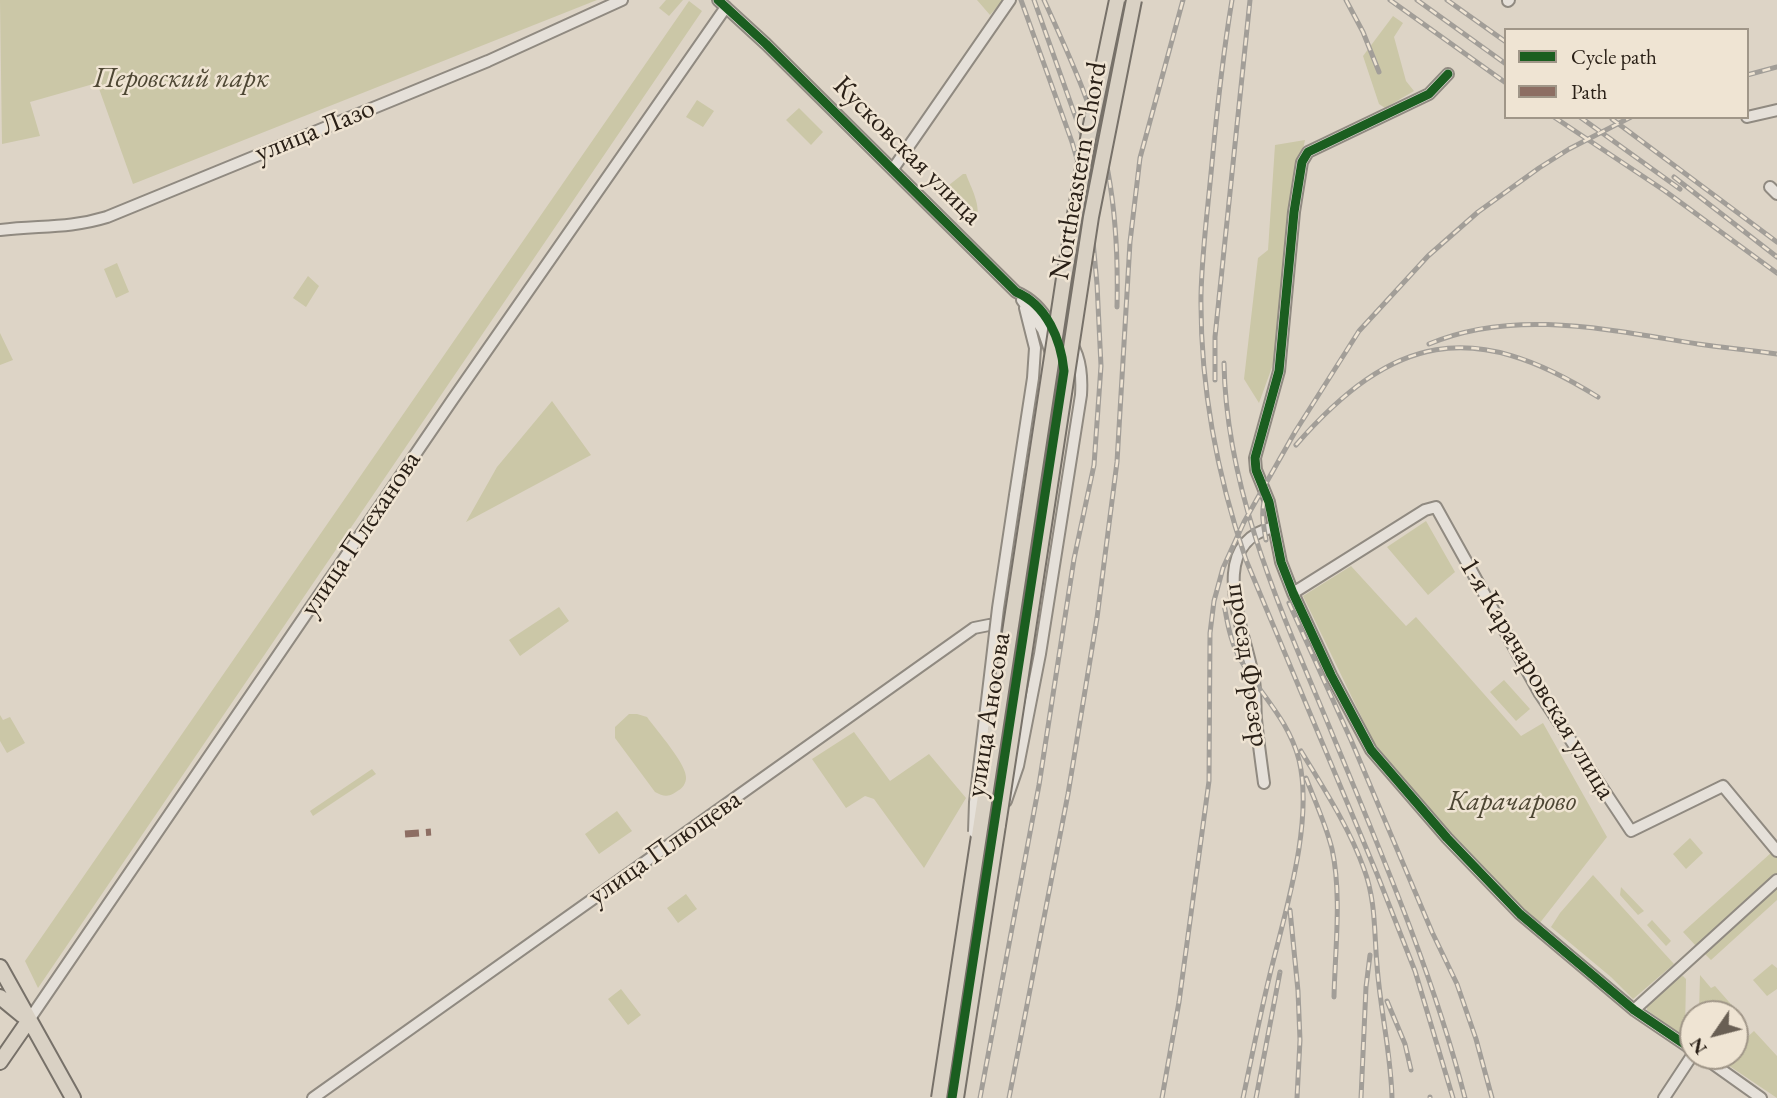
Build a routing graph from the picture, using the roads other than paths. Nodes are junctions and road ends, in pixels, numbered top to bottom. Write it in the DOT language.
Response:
graph roads {
  1 [pos="622,0"];
  2 [pos="1010,0"];
  3 [pos="1117,0"];
  4 [pos="1134,0"];
  5 [pos="722,4"];
  6 [pos="1448,74"];
  7 [pos="1777,110"];
  8 [pos="1749,116"];
  9 [pos="893,169"];
  10 [pos="0,230"];
  11 [pos="1020,297"];
  12 [pos="1044,314"];
  13 [pos="1057,338"];
  14 [pos="1274,527"];
  15 [pos="1293,593"];
  16 [pos="1013,628"];
  17 [pos="1025,631"];
  18 [pos="1264,783"];
  19 [pos="998,825"];
  20 [pos="1777,851"];
  21 [pos="974,867"];
  22 [pos="1777,880"];
  23 [pos="0,967"];
  24 [pos="0,997"];
  25 [pos="1634,1010"];
  26 [pos="0,1011"];
  27 [pos="29,1020"];
  28 [pos="1679,1042"];
  29 [pos="0,1062"];
  30 [pos="1682,1070"];
  31 [pos="1722,1070"];
  32 [pos="73,1098"];
  33 [pos="313,1098"];
  34 [pos="939,1098"];
  35 [pos="954,1098"];
  36 [pos="1664,1098"];
  37 [pos="1761,1098"];
  1 -- 10 [label="street, улица Лазо"];
  2 -- 9 [label="street"];
  3 -- 21 [label="main road, Northeastern Chord, bridge"];
  4 -- 19 [label="main road, Northeastern Chord, bridge"];
  5 -- 9 [label="street, Кусковская улица"];
  5 -- 27 [label="street, улица Плеханова"];
  6 -- 14 [label="street"];
  7 -- 8 [label="street"];
  9 -- 11 [label="street, Кусковская улица"];
  11 -- 12 [label="street, Кусковская улица"];
  11 -- 16 [label="street, улица Аносова"];
  11 -- 21 [label="street, bridge"];
  12 -- 13 [label="street, Кусковская улица"];
  12 -- 19 [label="street, bridge"];
  13 -- 17 [label="street, улица Аносова"];
  14 -- 15 [label="street"];
  14 -- 18 [label="street, проезд Фрезер"];
  15 -- 20 [label="street, 1-я Карачаровская улица"];
  15 -- 25 [label="street"];
  16 -- 17 [label="street, улица Плющева"];
  16 -- 33 [label="street, улица Плющева"];
  16 -- 34 [label="street, улица Аносова"];
  17 -- 35 [label="street, улица Аносова"];
  19 -- 35 [label="main road, Northeastern Chord"];
  21 -- 34 [label="main road, Northeastern Chord, bridge"];
  22 -- 25 [label="street"];
  23 -- 27 [label="main road"];
  24 -- 27 [label="main road"];
  25 -- 28 [label="street"];
  26 -- 27 [label="main road"];
  27 -- 29 [label="main road, улица Плеханова"];
  27 -- 32 [label="main road"];
  30 -- 36 [label="street"];
  31 -- 37 [label="street"];
}
